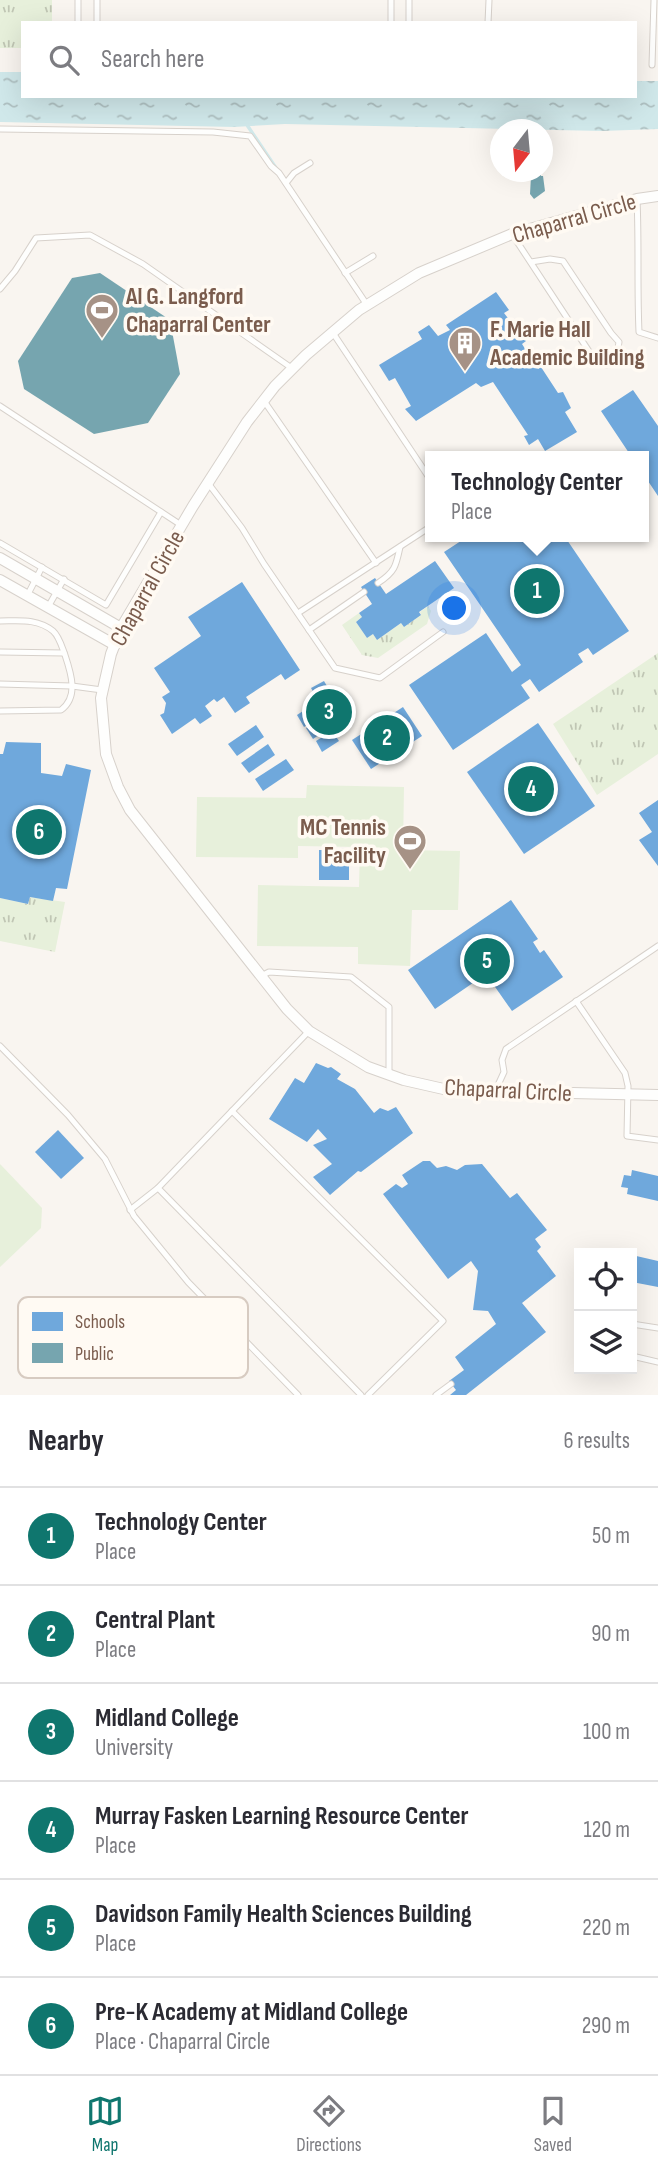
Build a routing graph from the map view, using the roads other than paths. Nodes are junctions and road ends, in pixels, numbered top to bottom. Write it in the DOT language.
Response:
graph roads {
  1 [pos="78,0"];
  2 [pos="97,0"];
  3 [pos="391,0"];
  4 [pos="409,0"];
  5 [pos="489,0"];
  6 [pos="654,0"];
  7 [pos="78,21"];
  8 [pos="97,21"];
  9 [pos="391,21"];
  10 [pos="409,21"];
  11 [pos="488,21"];
  12 [pos="652,65"];
  13 [pos="0,129"];
  14 [pos="310,163"];
  15 [pos="286,183"];
  16 [pos="658,196"];
  17 [pos="637,199"];
  18 [pos="512,234"];
  19 [pos="373,256"];
  20 [pos="531,262"];
  21 [pos="345,273"];
  22 [pos="1,286"];
  23 [pos="367,305"];
  24 [pos="333,333"];
  25 [pos="658,338"];
  26 [pos="293,369"];
  27 [pos="264,401"];
  28 [pos="0,406"];
  29 [pos="425,471"];
  30 [pos="208,483"];
  31 [pos="161,512"];
  32 [pos="181,525"];
  33 [pos="425,530"];
  34 [pos="0,543"];
  35 [pos="400,547"];
  36 [pos="0,558"];
  37 [pos="376,563"];
  38 [pos="42,567"];
  39 [pos="36,579"];
  40 [pos="64,579"];
  41 [pos="0,580"];
  42 [pos="378,583"];
  43 [pos="57,590"];
  44 [pos="364,592"];
  45 [pos="27,596"];
  46 [pos="48,608"];
  47 [pos="298,614"];
  48 [pos="0,621"];
  49 [pos="121,628"];
  50 [pos="309,630"];
  51 [pos="443,632"];
  52 [pos="115,645"];
  53 [pos="0,652"];
  54 [pos="64,653"];
  55 [pos="0,684"];
  56 [pos="72,686"];
  57 [pos="103,690"];
  58 [pos="0,711"];
  59 [pos="658,946"];
  60 [pos="260,977"];
  61 [pos="576,1001"];
  62 [pos="309,1031"];
  63 [pos="0,1046"];
  64 [pos="389,1074"];
  65 [pos="498,1092"];
  66 [pos="627,1094"];
  67 [pos="658,1095"];
  68 [pos="232,1111"];
  69 [pos="658,1140"];
  70 [pos="158,1188"];
  71 [pos="130,1210"];
  72 [pos="203,1297"];
  73 [pos="637,1325"];
  74 [pos="658,1328"];
  75 [pos="248,1344"];
  76 [pos="637,1357"];
  77 [pos="658,1362"];
  78 [pos="451,1384"];
  79 [pos="298,1395"];
  80 [pos="360,1395"];
  81 [pos="368,1395"];
  82 [pos="436,1395"];
  1 -- 7 [label="lane"];
  2 -- 8 [label="lane"];
  3 -- 9 [label="lane"];
  4 -- 10 [label="lane"];
  5 -- 11 [label="lane"];
  6 -- 12 [label="lane"];
  13 -- 15 [label="lane"];
  14 -- 15 [label="lane"];
  15 -- 21 [label="lane"];
  16 -- 17 [label="street, Chaparral Circle"];
  17 -- 18 [label="street, Chaparral Circle"];
  17 -- 25 [label="lane"];
  18 -- 20 [label="lane"];
  18 -- 23 [label="street, Chaparral Circle"];
  19 -- 21 [label="lane"];
  20 -- 20 [label="lane"];
  21 -- 23 [label="lane"];
  22 -- 26 [label="lane"];
  23 -- 24 [label="street, Chaparral Circle"];
  24 -- 26 [label="street, Chaparral Circle"];
  24 -- 29 [label="lane"];
  26 -- 27 [label="street, Chaparral Circle"];
  27 -- 30 [label="street, Chaparral Circle"];
  27 -- 37 [label="lane"];
  28 -- 31 [label="lane"];
  30 -- 32 [label="street, Chaparral Circle"];
  30 -- 47 [label="lane"];
  31 -- 32 [label="lane"];
  31 -- 40 [label="lane"];
  32 -- 49 [label="street, Chaparral Circle"];
  33 -- 35 [label="lane"];
  34 -- 38 [label="lane"];
  35 -- 37 [label="lane"];
  35 -- 42 [label="lane"];
  36 -- 39 [label="street"];
  37 -- 47 [label="lane"];
  38 -- 39 [label="lane"];
  38 -- 40 [label="lane"];
  39 -- 43 [label="street"];
  39 -- 45 [label="lane"];
  40 -- 43 [label="lane"];
  41 -- 45 [label="street"];
  43 -- 46 [label="lane"];
  43 -- 49 [label="street"];
  44 -- 50 [label="lane"];
  45 -- 46 [label="street"];
  46 -- 52 [label="street"];
  47 -- 50 [label="lane"];
  48 -- 54 [label="lane"];
  49 -- 52 [label="street, Chaparral Circle"];
  50 -- 51 [label="lane"];
  52 -- 57 [label="street, Chaparral Circle"];
  53 -- 54 [label="lane"];
  54 -- 56 [label="lane"];
  55 -- 56 [label="lane"];
  56 -- 57 [label="lane"];
  56 -- 58 [label="lane"];
  57 -- 60 [label="street, Chaparral Circle"];
  59 -- 61 [label="lane"];
  60 -- 62 [label="street, Chaparral Circle"];
  60 -- 64 [label="lane"];
  61 -- 65 [label="lane"];
  61 -- 66 [label="lane"];
  62 -- 64 [label="street, Chaparral Circle"];
  62 -- 68 [label="lane"];
  63 -- 71 [label="lane"];
  64 -- 65 [label="street, Chaparral Circle"];
  65 -- 66 [label="street, Chaparral Circle"];
  66 -- 67 [label="street, Chaparral Circle"];
  66 -- 69 [label="lane"];
  68 -- 70 [label="lane"];
  68 -- 81 [label="lane"];
  70 -- 71 [label="lane"];
  70 -- 80 [label="lane"];
  71 -- 72 [label="lane"];
  73 -- 74 [label="lane"];
  75 -- 79 [label="lane"];
  76 -- 77 [label="lane"];
  78 -- 82 [label="lane"];
}
